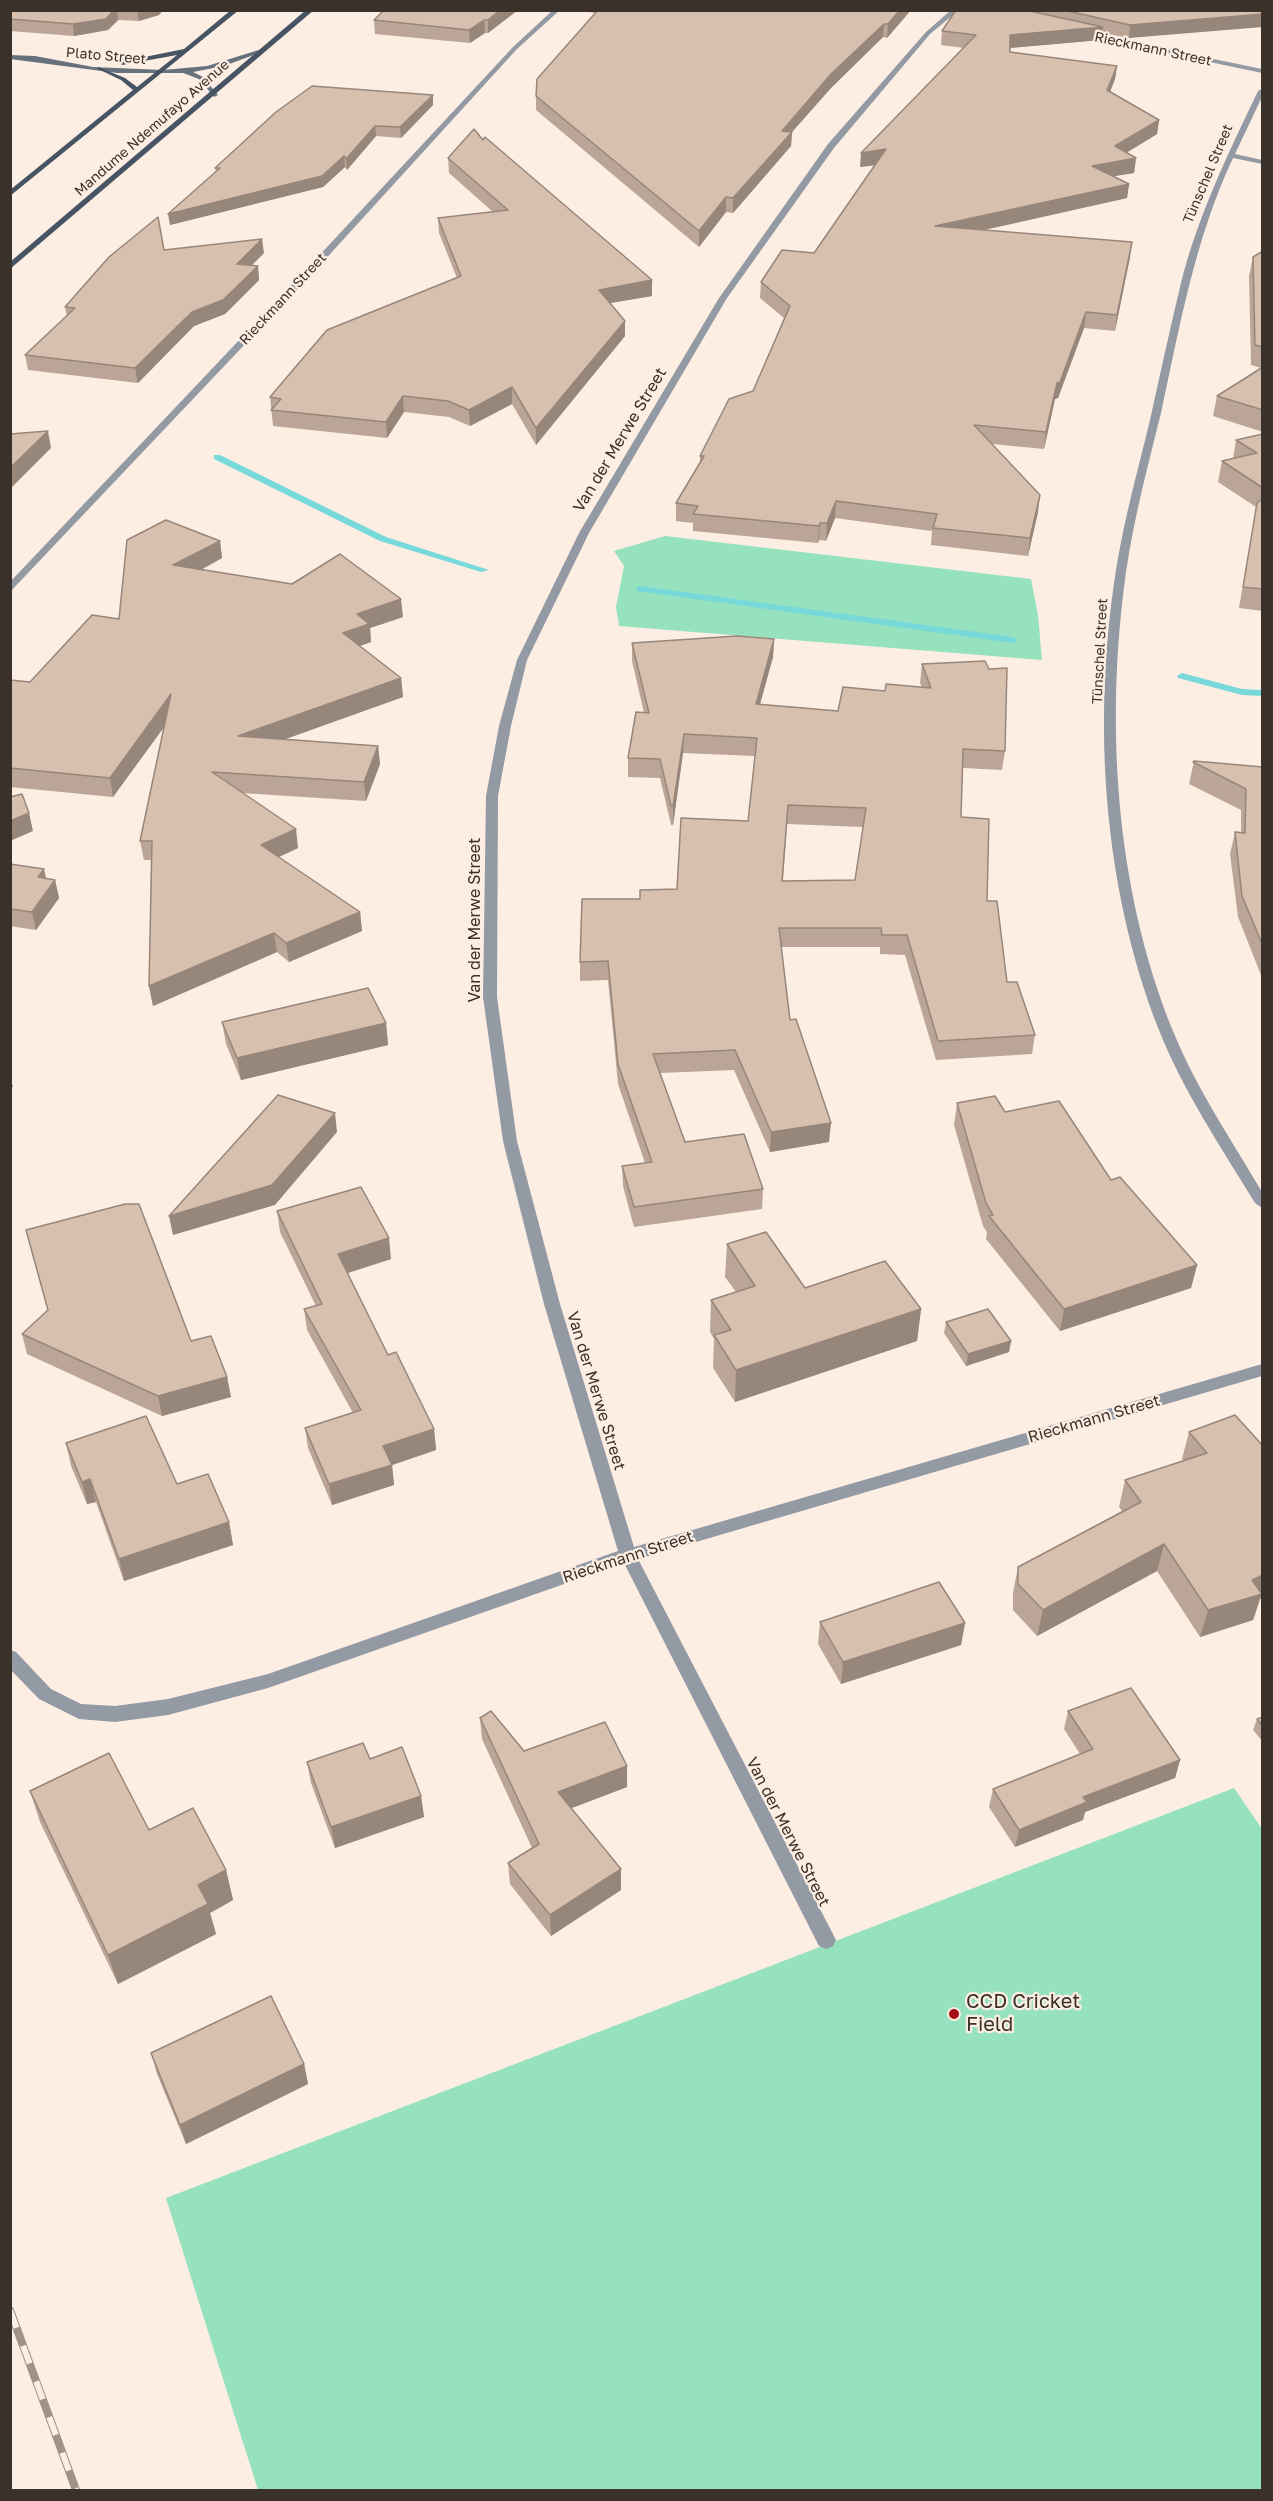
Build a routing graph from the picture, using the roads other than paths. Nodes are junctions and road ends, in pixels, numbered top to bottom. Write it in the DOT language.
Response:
graph roads {
  1 [pos="236,10"];
  2 [pos="311,10"];
  3 [pos="556,10"];
  4 [pos="956,10"];
  5 [pos="1075,32"];
  6 [pos="264,50"];
  7 [pos="185,51"];
  8 [pos="10,57"];
  9 [pos="27,58"];
  10 [pos="122,63"];
  11 [pos="169,66"];
  12 [pos="100,68"];
  13 [pos="183,70"];
  14 [pos="1263,71"];
  15 [pos="162,72"];
  16 [pos="138,91"];
  17 [pos="1263,91"];
  18 [pos="214,95"];
  19 [pos="1231,155"];
  20 [pos="1263,162"];
  21 [pos="10,194"];
  22 [pos="10,267"];
  23 [pos="10,589"];
  24 [pos="1263,1203"];
  25 [pos="1263,1370"];
  26 [pos="628,1555"];
  27 [pos="10,1658"];
  28 [pos="826,1940"];
  1 -- 7 [label="main road"];
  2 -- 6 [label="main road, Mandume Ndemufayo Avenue"];
  3 -- 23 [label="street, Rieckmann Street"];
  4 -- 26 [label="street, Van der Merwe Street"];
  5 -- 14 [label="street, Rieckmann Street"];
  6 -- 13 [label="street"];
  6 -- 18 [label="main road, Mandume Ndemufayo Avenue"];
  7 -- 10 [label="main road"];
  7 -- 11 [label="main road"];
  8 -- 9 [label="street, Plato Street"];
  9 -- 10 [label="street, Plato Street"];
  9 -- 12 [label="street, Plato Street"];
  10 -- 11 [label="street, Plato Street"];
  11 -- 13 [label="street, Plato Street"];
  11 -- 15 [label="main road"];
  12 -- 15 [label="street, Plato Street"];
  12 -- 16 [label="main road"];
  13 -- 15 [label="street, Plato Street"];
  13 -- 18 [label="street, Plato Street"];
  15 -- 16 [label="main road"];
  16 -- 21 [label="main road"];
  17 -- 19 [label="street, Tünschel Street"];
  18 -- 22 [label="main road, Mandume Ndemufayo Avenue"];
  19 -- 20 [label="street"];
  19 -- 24 [label="street, Tünschel Street"];
  25 -- 26 [label="street, Rieckmann Street"];
  26 -- 27 [label="street, Rieckmann Street"];
  26 -- 28 [label="street, Van der Merwe Street"];
}
